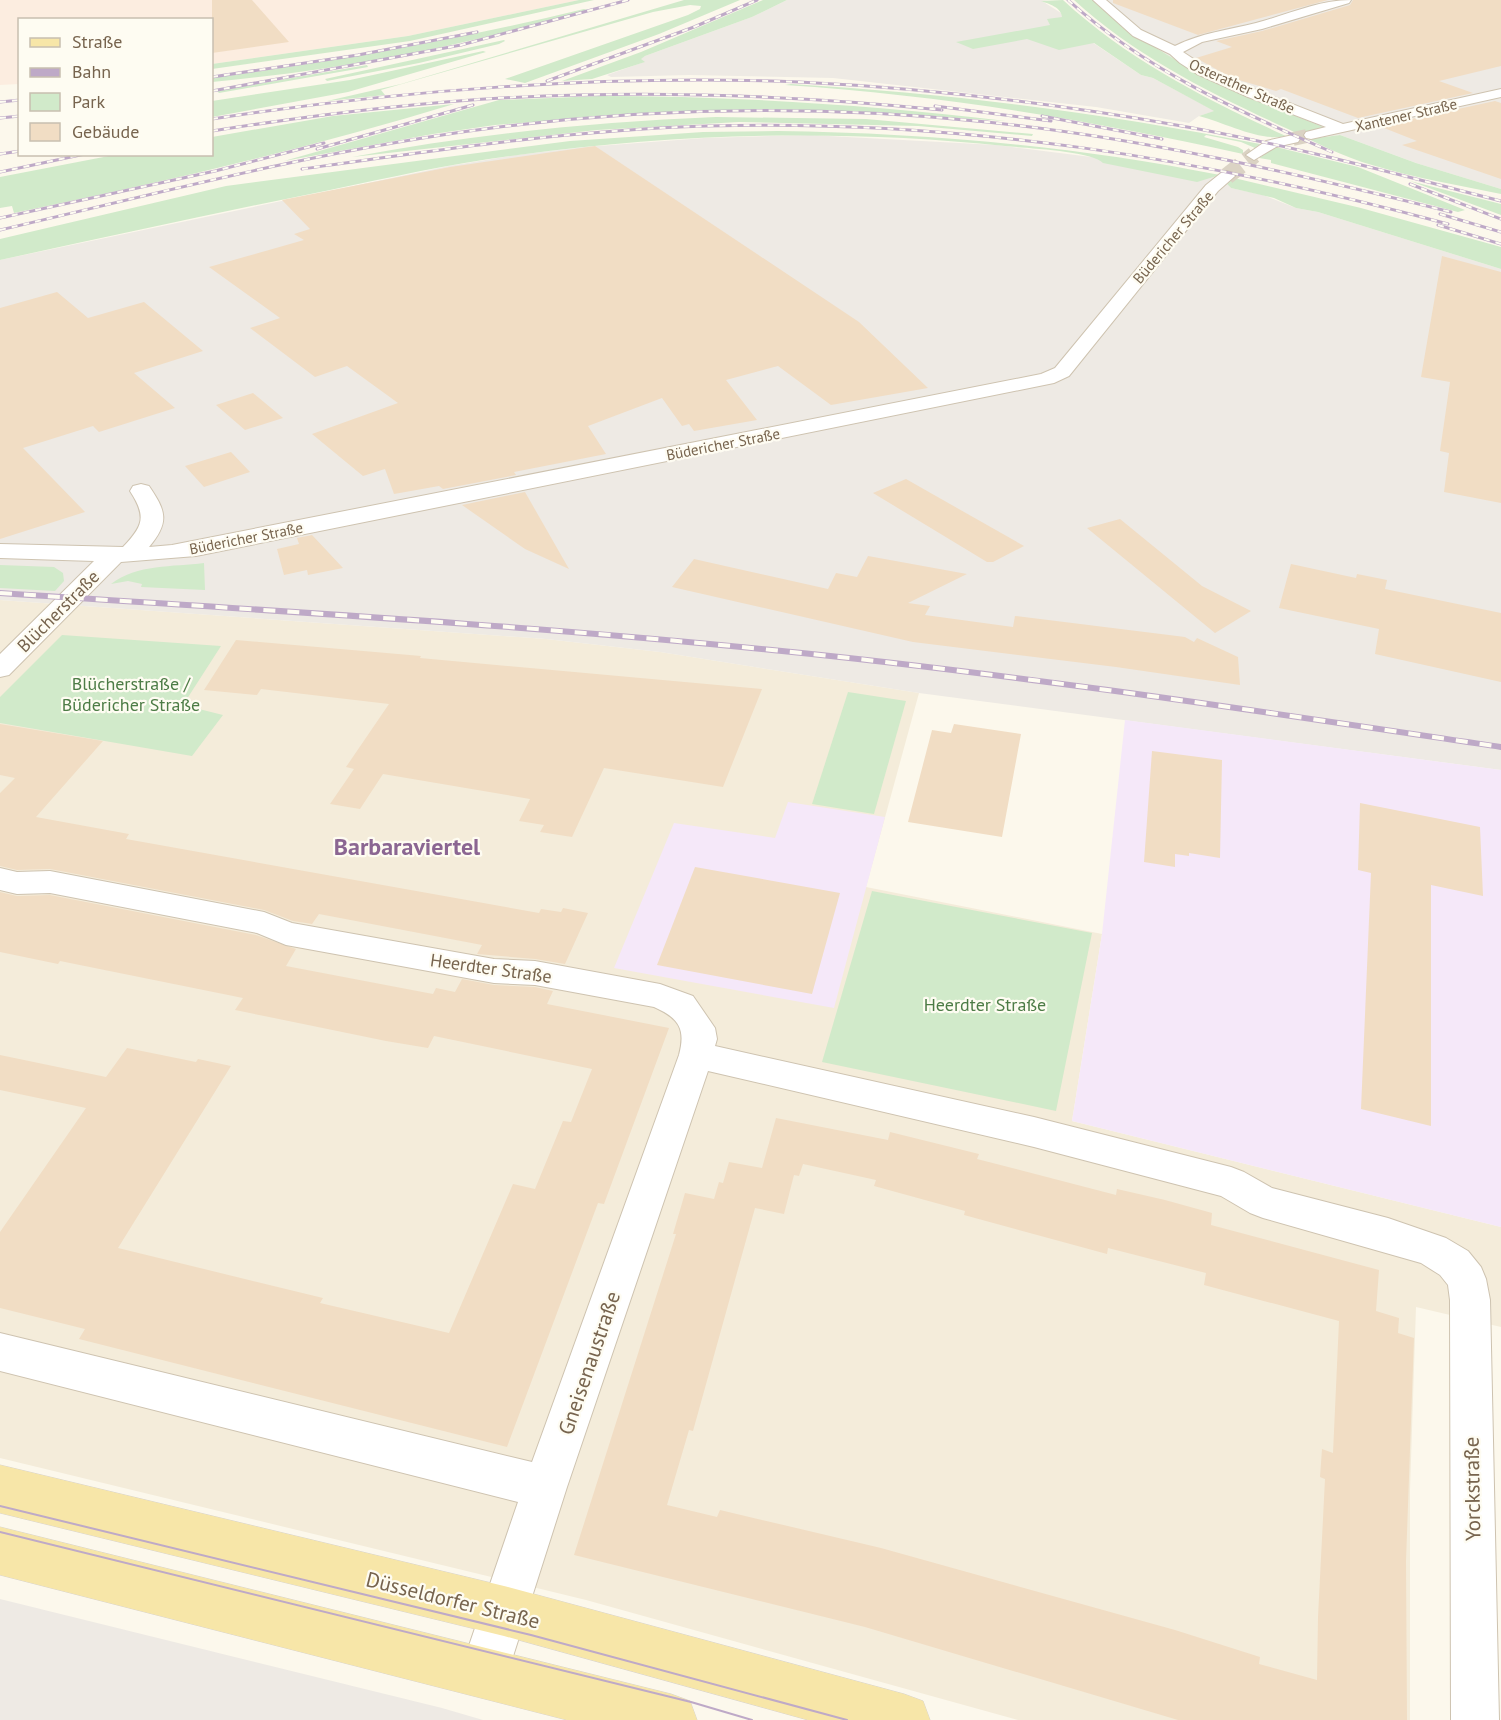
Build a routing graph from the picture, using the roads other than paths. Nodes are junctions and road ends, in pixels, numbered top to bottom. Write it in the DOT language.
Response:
graph roads {
  1 [pos="1099,0"];
  2 [pos="1345,0"];
  3 [pos="1175,51"];
  4 [pos="1501,93"];
  5 [pos="1344,129"];
  6 [pos="1311,135"];
  7 [pos="1285,141"];
  8 [pos="1254,155"];
  9 [pos="1227,176"];
  10 [pos="141,491"];
  11 [pos="0,551"];
  12 [pos="122,554"];
  13 [pos="0,669"];
  14 [pos="0,879"];
  15 [pos="696,1055"];
  16 [pos="0,1352"];
  17 [pos="545,1487"];
  18 [pos="0,1489"];
  19 [pos="0,1551"];
  20 [pos="504,1611"];
  21 [pos="484,1672"];
  22 [pos="670,1720"];
  23 [pos="904,1720"];
  24 [pos="1475,1720"];
  1 -- 3 [label="street"];
  2 -- 3 [label="street, Osterather Straße"];
  3 -- 5 [label="street, Osterather Straße"];
  4 -- 5 [label="street, Xantener Straße"];
  5 -- 6 [label="street, Xantener Straße"];
  7 -- 8 [label="street"];
  9 -- 12 [label="street, Büdericher Straße"];
  10 -- 12 [label="street"];
  11 -- 12 [label="street, Büdericher Straße"];
  12 -- 13 [label="street, Blücherstraße"];
  14 -- 15 [label="street, Heerdter Straße"];
  15 -- 17 [label="street, Gneisenaustraße"];
  15 -- 24 [label="street, Yorckstraße"];
  16 -- 17 [label="street"];
  17 -- 20 [label="street, Gneisenaustraße"];
  18 -- 20 [label="main road, Düsseldorfer Straße"];
  19 -- 21 [label="main road"];
  20 -- 21 [label="street, Gneisenaustraße"];
  20 -- 23 [label="main road, Düsseldorfer Straße"];
  21 -- 22 [label="main road"];
}
